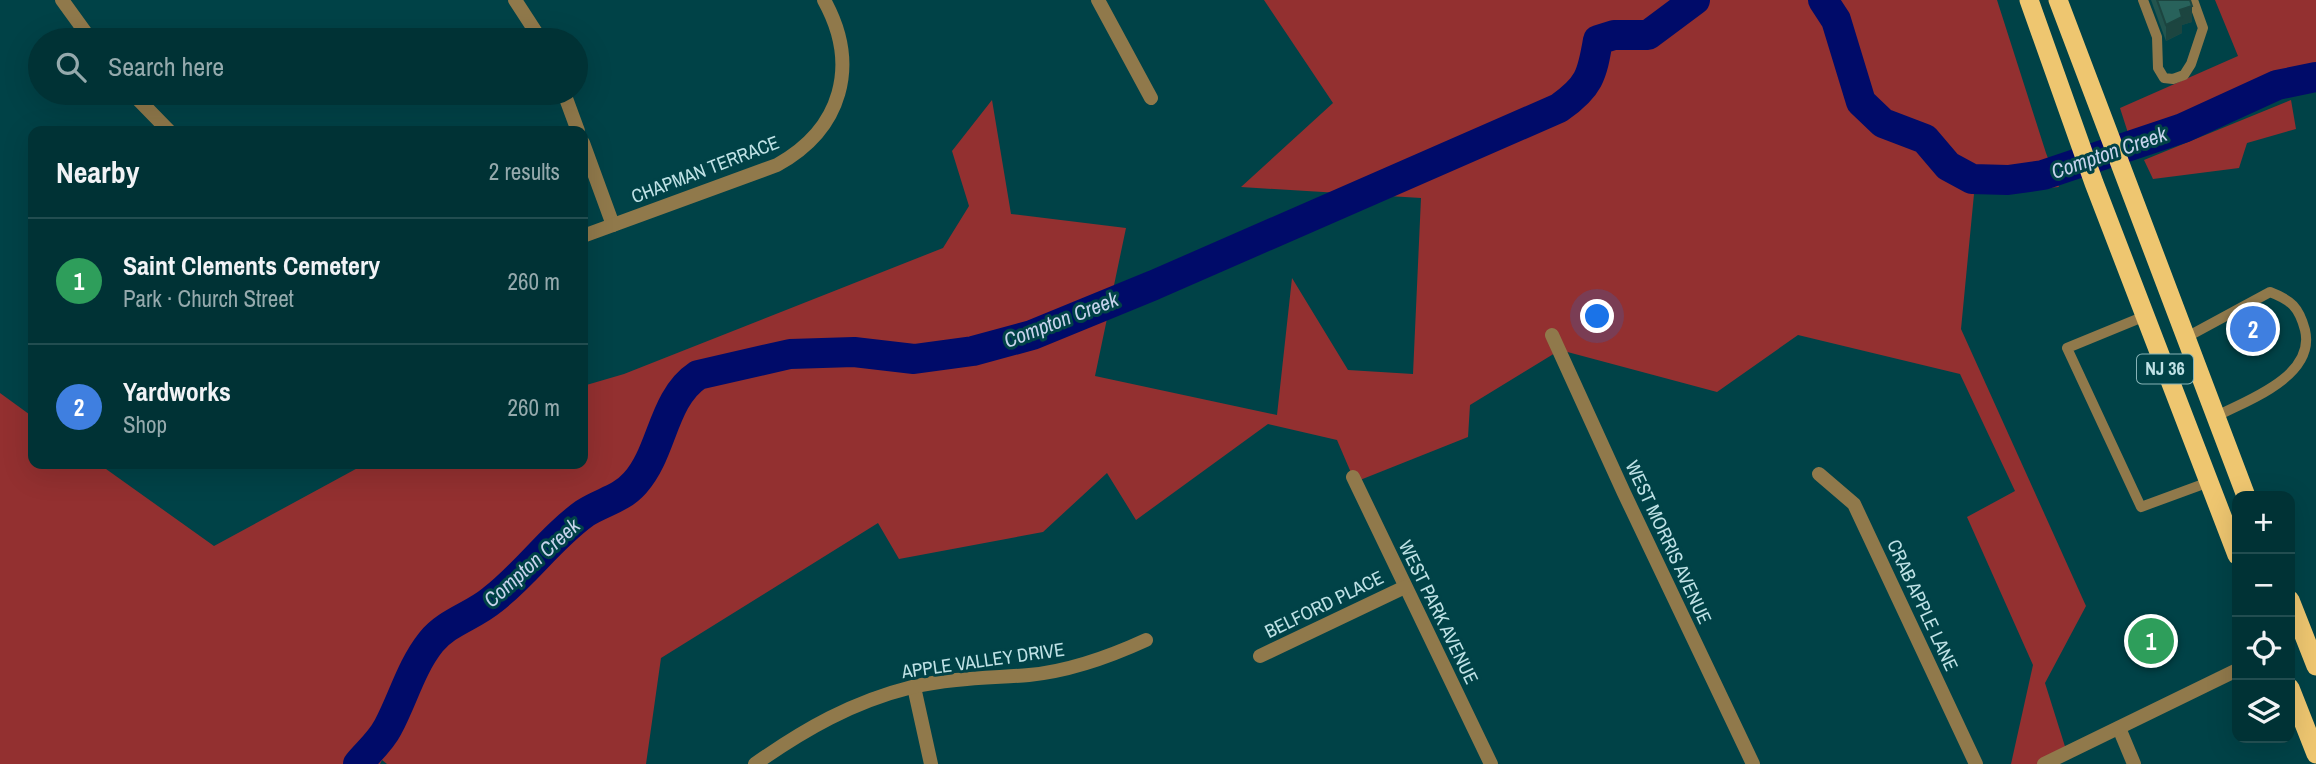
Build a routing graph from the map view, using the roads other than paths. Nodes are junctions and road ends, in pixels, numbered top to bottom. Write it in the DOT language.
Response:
graph roads {
  1 [pos="62,0"];
  2 [pos="515,0"];
  3 [pos="1098,0"];
  4 [pos="2029,0"];
  5 [pos="2057,0"];
  6 [pos="2143,0"];
  7 [pos="2193,0"];
  8 [pos="827,1"];
  9 [pos="82,28"];
  10 [pos="533,28"];
  11 [pos="1151,97"];
  12 [pos="144,105"];
  13 [pos="568,105"];
  14 [pos="164,126"];
  15 [pos="576,126"];
  16 [pos="588,157"];
  17 [pos="613,225"];
  18 [pos="588,234"];
  19 [pos="2145,316"];
  20 [pos="1552,335"];
  21 [pos="2184,338"];
  22 [pos="2214,417"];
  23 [pos="1819,474"];
  24 [pos="1353,477"];
  25 [pos="2209,482"];
  26 [pos="2244,491"];
  27 [pos="2237,554"];
  28 [pos="1405,587"];
  29 [pos="2295,608"];
  30 [pos="2310,630"];
  31 [pos="1146,640"];
  32 [pos="1260,656"];
  33 [pos="2316,666"];
  34 [pos="2232,672"];
  35 [pos="914,687"];
  36 [pos="2295,701"];
  37 [pos="2119,728"];
  38 [pos="2316,754"];
  39 [pos="755,764"];
  40 [pos="932,764"];
  41 [pos="1491,764"];
  42 [pos="1752,764"];
  43 [pos="1976,764"];
  44 [pos="2044,764"];
  45 [pos="2134,764"];
  1 -- 9 [label="street"];
  2 -- 10 [label="street"];
  3 -- 11 [label="street"];
  4 -- 19 [label="highway, NJ 36"];
  5 -- 21 [label="highway, NJ 36"];
  6 -- 7 [label="lane"];
  8 -- 17 [label="street, CHAPMAN TERRACE"];
  12 -- 14 [label="street"];
  13 -- 15 [label="street"];
  16 -- 17 [label="street"];
  17 -- 18 [label="street, CHAPMAN TERRACE"];
  19 -- 25 [label="highway, NJ 36"];
  19 -- 25 [label="lane"];
  20 -- 42 [label="street, WEST MORRIS AVENUE"];
  21 -- 22 [label="highway, NJ 36"];
  21 -- 22 [label="lane"];
  22 -- 26 [label="highway, NJ 36"];
  23 -- 43 [label="street, CRAB APPLE LANE"];
  24 -- 28 [label="street, WEST PARK AVENUE"];
  25 -- 27 [label="highway, NJ 36"];
  28 -- 32 [label="street, BELFORD PLACE"];
  28 -- 41 [label="street, WEST PARK AVENUE"];
  29 -- 30 [label="highway"];
  30 -- 33 [label="highway"];
  31 -- 35 [label="street, APPLE VALLEY DRIVE"];
  34 -- 37 [label="street"];
  35 -- 39 [label="street, APPLE VALLEY DRIVE"];
  35 -- 40 [label="street"];
  36 -- 38 [label="highway"];
  37 -- 44 [label="street"];
  37 -- 45 [label="street"];
}
